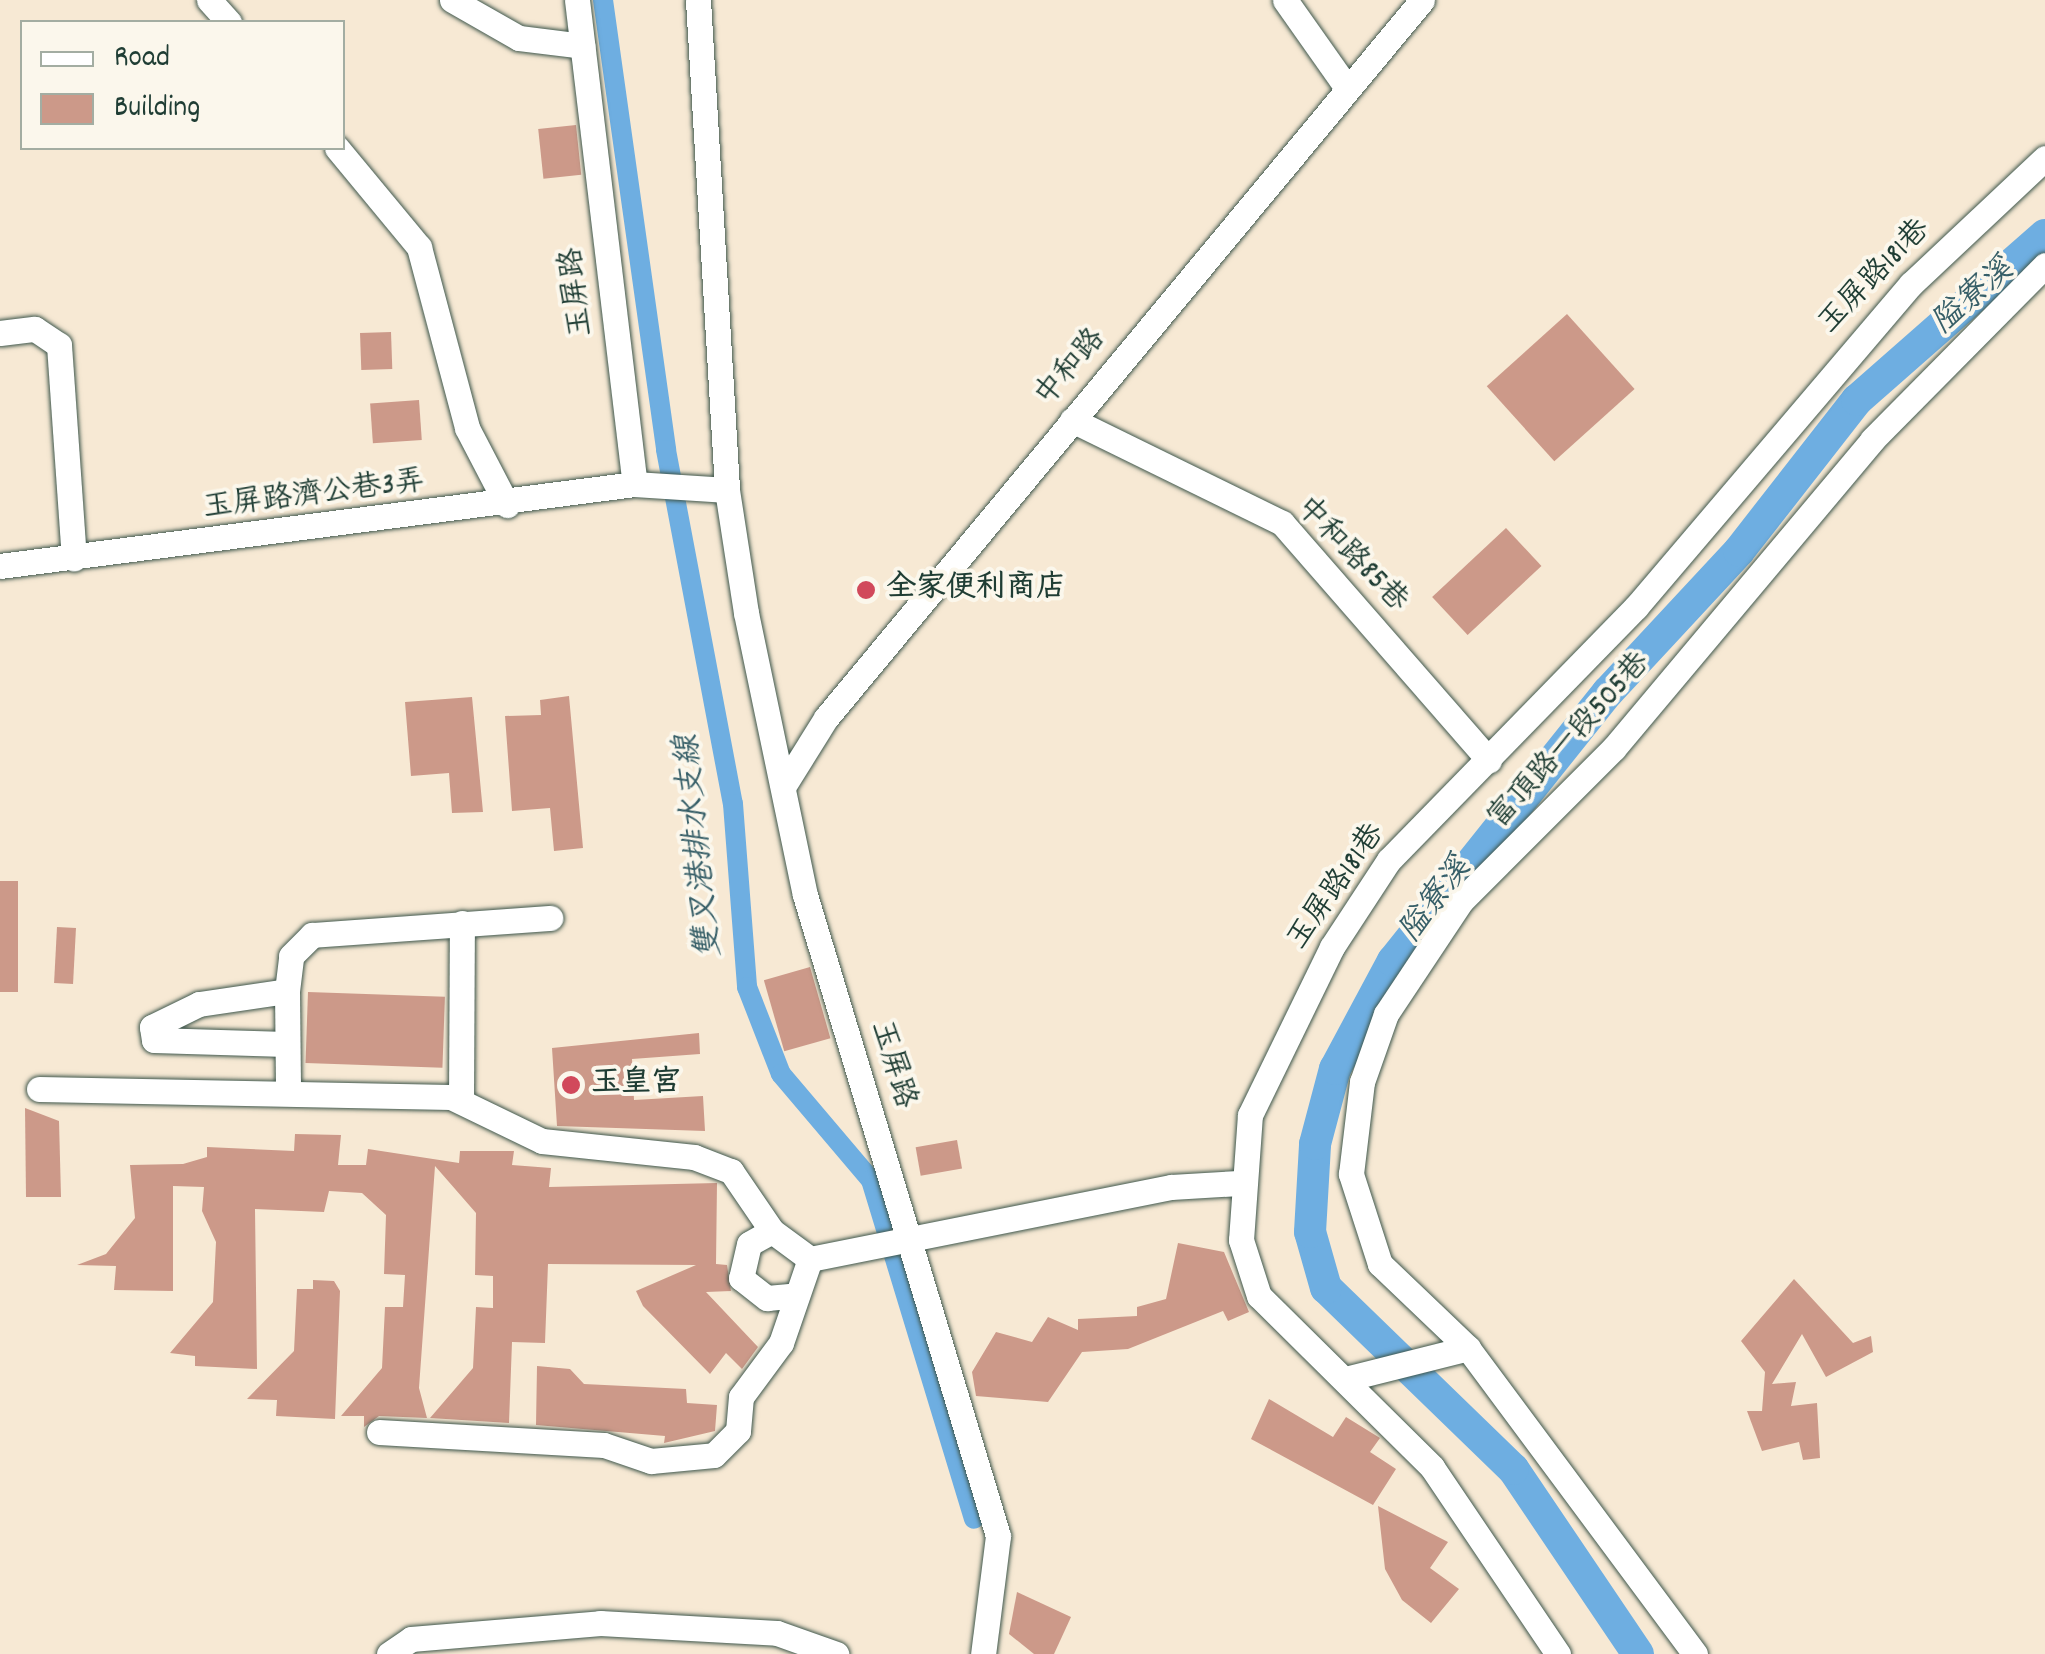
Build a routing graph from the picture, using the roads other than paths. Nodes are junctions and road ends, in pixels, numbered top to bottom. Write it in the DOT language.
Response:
graph roads {
  1 [pos="209,0"];
  2 [pos="452,0"];
  3 [pos="577,0"];
  4 [pos="698,0"];
  5 [pos="1286,0"];
  6 [pos="1422,0"];
  7 [pos="227,20"];
  8 [pos="583,46"];
  9 [pos="1348,88"];
  10 [pos="339,150"];
  11 [pos="2045,158"];
  12 [pos="2045,265"];
  13 [pos="0,333"];
  14 [pos="1072,420"];
  15 [pos="635,484"];
  16 [pos="727,490"];
  17 [pos="507,504"];
  18 [pos="74,558"];
  19 [pos="0,566"];
  20 [pos="1488,760"];
  21 [pos="782,787"];
  22 [pos="550,918"];
  23 [pos="462,923"];
  24 [pos="287,991"];
  25 [pos="286,1044"];
  26 [pos="39,1089"];
  27 [pos="288,1089"];
  28 [pos="461,1101"];
  29 [pos="1239,1183"];
  30 [pos="772,1231"];
  31 [pos="911,1239"];
  32 [pos="810,1259"];
  33 [pos="792,1296"];
  34 [pos="1461,1349"];
  35 [pos="1348,1376"];
  36 [pos="379,1432"];
  37 [pos="389,1654"];
  38 [pos="836,1654"];
  39 [pos="982,1654"];
  40 [pos="1558,1654"];
  41 [pos="1695,1654"];
  1 -- 7 [label="street"];
  2 -- 8 [label="street"];
  3 -- 8 [label="street, 玉屏路"];
  4 -- 16 [label="street, 玉屏路"];
  5 -- 9 [label="street"];
  6 -- 9 [label="street, 中和路"];
  8 -- 15 [label="street, 玉屏路"];
  9 -- 14 [label="street, 中和路"];
  10 -- 17 [label="street"];
  11 -- 20 [label="street, 玉屏路181巷"];
  12 -- 34 [label="street, 富頂路一段505巷"];
  13 -- 18 [label="street"];
  14 -- 20 [label="street, 中和路85巷"];
  14 -- 21 [label="street, 中和路"];
  15 -- 16 [label="street"];
  15 -- 17 [label="street, 玉屏路濟公巷3弄"];
  16 -- 21 [label="street, 玉屏路"];
  17 -- 18 [label="street, 玉屏路濟公巷3弄"];
  18 -- 19 [label="street, 玉屏路濟公巷3弄"];
  20 -- 29 [label="street, 玉屏路181巷"];
  21 -- 31 [label="street, 玉屏路"];
  22 -- 23 [label="street"];
  23 -- 24 [label="street"];
  23 -- 28 [label="street"];
  24 -- 25 [label="street"];
  24 -- 25 [label="street"];
  25 -- 27 [label="street"];
  26 -- 27 [label="street"];
  27 -- 28 [label="street"];
  28 -- 30 [label="street"];
  29 -- 31 [label="street"];
  29 -- 35 [label="street, 玉屏路181巷"];
  30 -- 32 [label="street"];
  30 -- 33 [label="street"];
  31 -- 32 [label="street"];
  31 -- 39 [label="street, 玉屏路"];
  32 -- 33 [label="street"];
  33 -- 36 [label="street"];
  34 -- 35 [label="street"];
  34 -- 41 [label="street, 富頂路一段505巷"];
  35 -- 40 [label="street, 玉屏路181巷"];
  37 -- 38 [label="street"];
}
